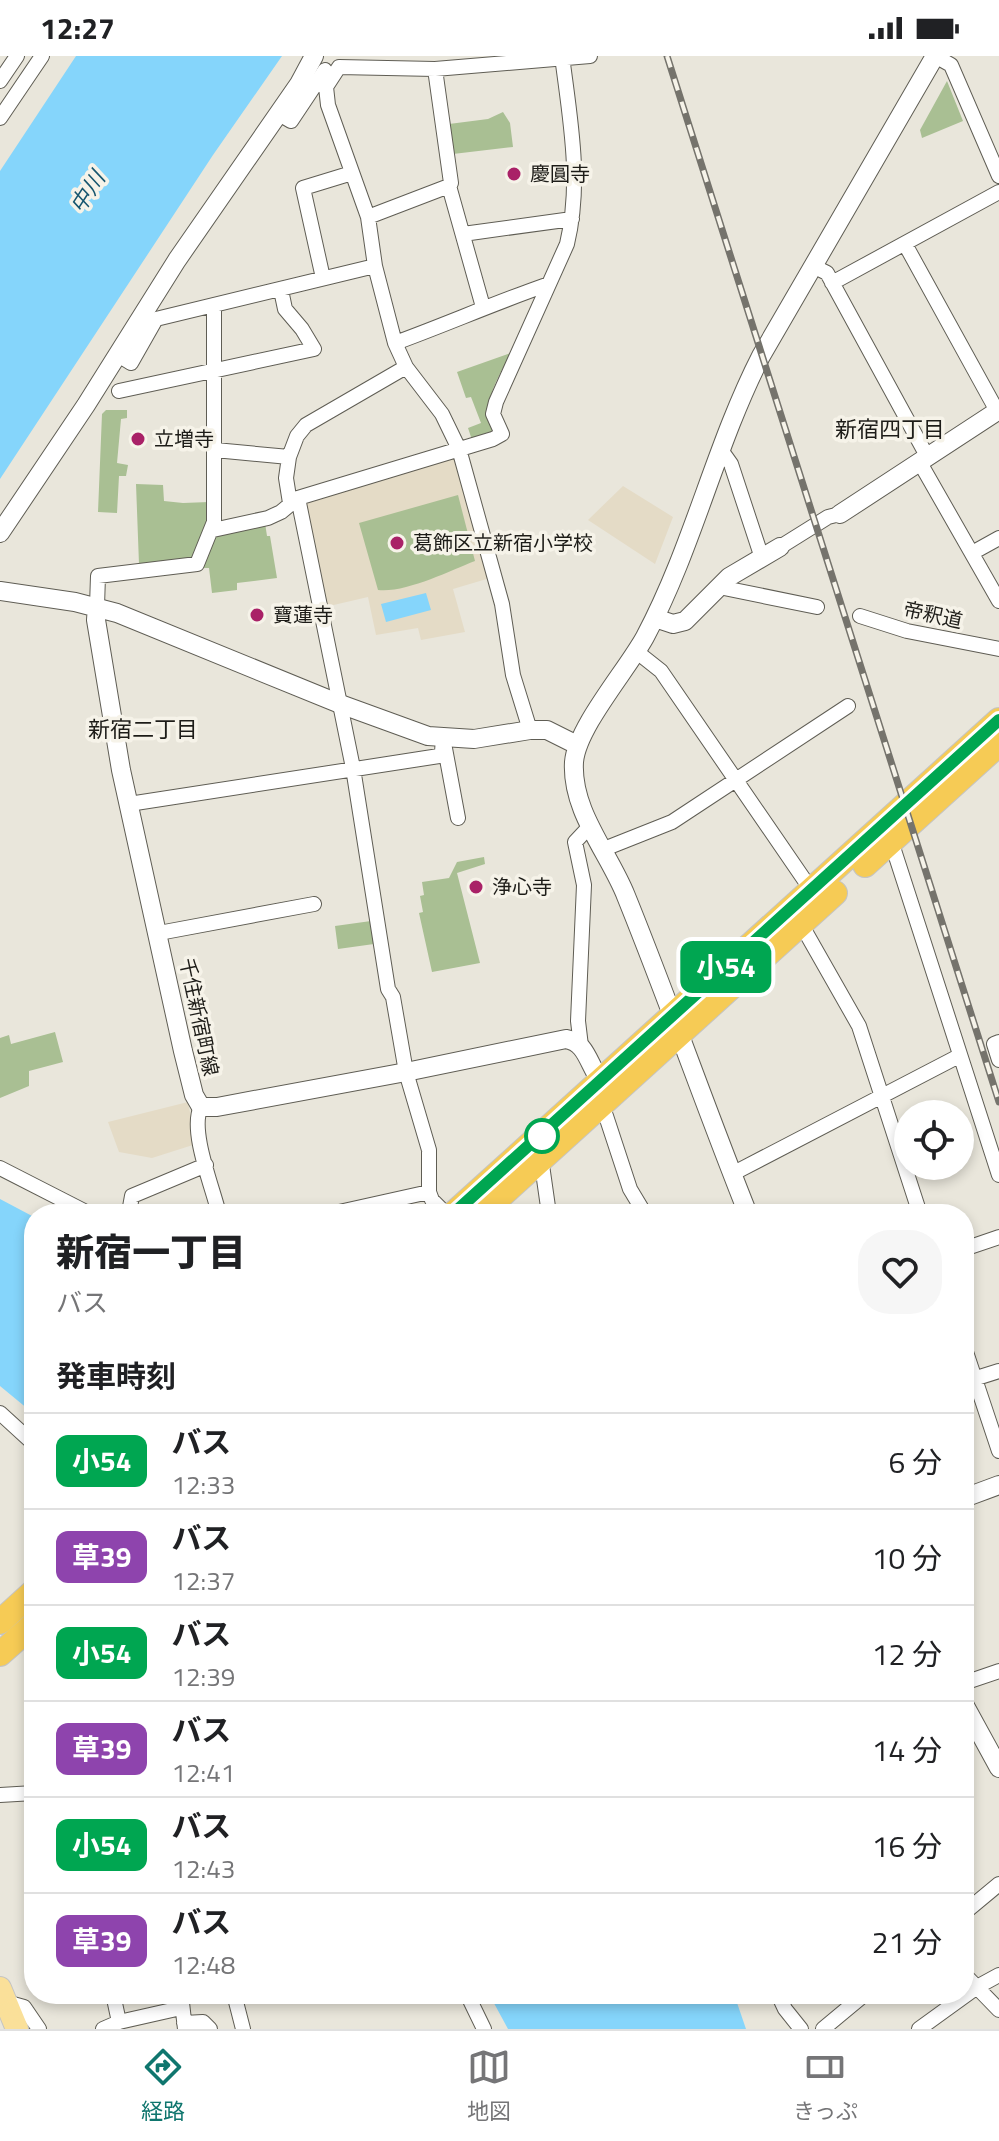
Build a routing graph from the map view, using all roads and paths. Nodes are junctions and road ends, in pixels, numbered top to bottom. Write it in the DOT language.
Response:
graph roads {
  1 [pos="17,56"];
  2 [pos="42,56"];
  3 [pos="314,56"];
  4 [pos="590,56"];
  5 [pos="935,56"];
  6 [pos="562,58"];
  7 [pos="435,69"];
  8 [pos="334,74"];
  9 [pos="0,81"];
  10 [pos="279,114"];
  11 [pos="0,118"];
  12 [pos="352,173"];
  13 [pos="999,176"];
  14 [pos="449,186"];
  15 [pos="999,192"];
  16 [pos="368,217"];
  17 [pos="572,219"];
  18 [pos="463,234"];
  19 [pos="905,244"];
  20 [pos="375,266"];
  21 [pos="813,266"];
  22 [pos="323,278"];
  23 [pos="832,283"];
  24 [pos="549,284"];
  25 [pos="281,290"];
  26 [pos="214,305"];
  27 [pos="483,307"];
  28 [pos="395,343"];
  29 [pos="118,355"];
  30 [pos="406,367"];
  31 [pos="214,370"];
  32 [pos="119,391"];
  33 [pos="998,411"];
  34 [pos="459,449"];
  35 [pos="215,450"];
  36 [pos="721,450"];
  37 [pos="289,457"];
  38 [pos="923,458"];
  39 [pos="294,500"];
  40 [pos="840,514"];
  41 [pos="213,530"];
  42 [pos="0,533"];
  43 [pos="999,538"];
  44 [pos="780,547"];
  45 [pos="972,553"];
  46 [pos="762,558"];
  47 [pos="719,587"];
  48 [pos="0,591"];
  49 [pos="999,601"];
  50 [pos="97,606"];
  51 [pos="817,607"];
  52 [pos="860,616"];
  53 [pos="655,618"];
  54 [pos="999,649"];
  55 [pos="637,652"];
  56 [pos="340,704"];
  57 [pos="848,706"];
  58 [pos="530,730"];
  59 [pos="443,738"];
  60 [pos="996,739"];
  61 [pos="577,745"];
  62 [pos="353,768"];
  63 [pos="735,780"];
  64 [pos="129,804"];
  65 [pos="458,818"];
  66 [pos="590,826"];
  67 [pos="882,839"];
  68 [pos="604,849"];
  69 [pos="812,891"];
  70 [pos="314,904"];
  71 [pos="801,924"];
  72 [pos="159,933"];
  73 [pos="674,1026"];
  74 [pos="999,1042"];
  75 [pos="581,1046"];
  76 [pos="959,1056"];
  77 [pos="999,1060"];
  78 [pos="406,1072"];
  79 [pos="600,1093"];
  80 [pos="881,1097"];
  81 [pos="201,1107"];
  82 [pos="541,1158"];
  83 [pos="206,1165"];
  84 [pos="0,1168"];
  85 [pos="732,1174"];
  86 [pos="999,1175"];
  87 [pos="429,1192"];
  88 [pos="70,1204"];
  89 [pos="131,1204"];
  90 [pos="216,1204"];
  91 [pos="375,1204"];
  92 [pos="436,1204"];
  93 [pos="465,1204"];
  94 [pos="492,1204"];
  95 [pos="548,1204"];
  96 [pos="639,1204"];
  97 [pos="744,1204"];
  98 [pos="917,1204"];
  99 [pos="999,1237"];
  100 [pos="974,1246"];
  101 [pos="999,1371"];
  102 [pos="974,1378"];
  103 [pos="974,1392"];
  104 [pos="0,1413"];
  105 [pos="24,1435"];
  106 [pos="999,1451"];
  107 [pos="999,1485"];
  108 [pos="974,1494"];
  109 [pos="24,1600"];
  110 [pos="0,1622"];
  111 [pos="24,1633"];
  112 [pos="0,1654"];
  113 [pos="999,1671"];
  114 [pos="974,1680"];
  115 [pos="974,1722"];
  116 [pos="999,1768"];
  117 [pos="24,1794"];
  118 [pos="0,1795"];
  119 [pos="999,1884"];
  120 [pos="974,1905"];
  121 [pos="999,1975"];
  122 [pos="974,1984"];
  123 [pos="977,1987"];
  124 [pos="974,1989"];
  125 [pos="2,2004"];
  126 [pos="115,2004"];
  127 [pos="172,2004"];
  128 [pos="181,2004"];
  129 [pos="237,2004"];
  130 [pos="472,2004"];
  131 [pos="783,2004"];
  132 [pos="853,2004"];
  133 [pos="954,2004"];
  134 [pos="999,2010"];
  135 [pos="119,2022"];
  136 [pos="184,2026"];
  137 [pos="3,2029"];
  138 [pos="17,2029"];
  139 [pos="39,2029"];
  140 [pos="103,2029"];
  141 [pos="210,2029"];
  142 [pos="243,2029"];
  143 [pos="484,2029"];
  144 [pos="801,2029"];
  145 [pos="823,2029"];
  146 [pos="919,2029"];
  1 -- 9 [label="street"];
  2 -- 11 [label="street"];
  3 -- 10 [label="street"];
  4 -- 6 [label="street"];
  5 -- 13 [label="street"];
  5 -- 21 [label="street"];
  6 -- 7 [label="street"];
  6 -- 17 [label="street"];
  7 -- 8 [label="street"];
  7 -- 14 [label="street"];
  8 -- 10 [label="street"];
  8 -- 12 [label="street"];
  10 -- 29 [label="street"];
  12 -- 16 [label="street"];
  12 -- 22 [label="street"];
  14 -- 16 [label="street"];
  14 -- 18 [label="street"];
  15 -- 19 [label="street"];
  16 -- 20 [label="street"];
  17 -- 18 [label="street"];
  17 -- 24 [label="street"];
  18 -- 27 [label="street"];
  19 -- 23 [label="street"];
  19 -- 33 [label="street"];
  20 -- 22 [label="street"];
  20 -- 28 [label="street"];
  21 -- 23 [label="street"];
  21 -- 36 [label="street"];
  22 -- 25 [label="street"];
  23 -- 38 [label="street"];
  24 -- 27 [label="street"];
  24 -- 34 [label="street"];
  25 -- 26 [label="street"];
  25 -- 31 [label="street"];
  26 -- 29 [label="street"];
  26 -- 31 [label="street"];
  27 -- 28 [label="street"];
  28 -- 30 [label="street"];
  29 -- 42 [label="street"];
  30 -- 34 [label="street"];
  30 -- 37 [label="street"];
  31 -- 32 [label="street"];
  31 -- 35 [label="street"];
  33 -- 38 [label="street"];
  34 -- 39 [label="street"];
  34 -- 58 [label="street"];
  35 -- 37 [label="street"];
  35 -- 41 [label="street"];
  36 -- 46 [label="street"];
  36 -- 53 [label="street"];
  37 -- 39 [label="street"];
  38 -- 40 [label="street"];
  38 -- 45 [label="street"];
  39 -- 41 [label="street"];
  39 -- 56 [label="street"];
  40 -- 44 [label="street"];
  41 -- 50 [label="street"];
  43 -- 45 [label="street"];
  44 -- 46 [label="street"];
  45 -- 49 [label="street"];
  46 -- 47 [label="street"];
  47 -- 51 [label="street"];
  47 -- 53 [label="street"];
  48 -- 50 [label="street"];
  50 -- 56 [label="street"];
  50 -- 64 [label="street, 千住新宿町線"];
  52 -- 54 [label="street, 帝釈道"];
  53 -- 55 [label="street"];
  55 -- 61 [label="street"];
  55 -- 63 [label="street"];
  56 -- 59 [label="street"];
  56 -- 62 [label="street"];
  57 -- 63 [label="street"];
  58 -- 59 [label="street"];
  58 -- 61 [label="street"];
  59 -- 62 [label="street"];
  59 -- 65 [label="street"];
  60 -- 67 [label="highway"];
  61 -- 66 [label="street"];
  62 -- 64 [label="street"];
  62 -- 78 [label="street"];
  63 -- 68 [label="street"];
  63 -- 69 [label="street"];
  64 -- 72 [label="street, 千住新宿町線"];
  66 -- 68 [label="street"];
  66 -- 75 [label="street"];
  67 -- 69 [label="highway"];
  67 -- 71 [label="highway"];
  67 -- 76 [label="street"];
  68 -- 73 [label="street"];
  69 -- 73 [label="highway"];
  70 -- 72 [label="street"];
  71 -- 73 [label="highway"];
  71 -- 80 [label="street"];
  72 -- 81 [label="street, 千住新宿町線"];
  73 -- 79 [label="highway"];
  73 -- 85 [label="street"];
  74 -- 77 [label="street"];
  75 -- 78 [label="street, 千住新宿町線"];
  75 -- 79 [label="street"];
  76 -- 80 [label="street"];
  76 -- 86 [label="street"];
  78 -- 81 [label="street, 千住新宿町線"];
  78 -- 87 [label="street"];
  79 -- 82 [label="highway"];
  79 -- 93 [label="highway"];
  79 -- 96 [label="street"];
  80 -- 85 [label="street"];
  80 -- 98 [label="street"];
  81 -- 83 [label="street"];
  82 -- 94 [label="highway"];
  82 -- 95 [label="street"];
  83 -- 89 [label="street"];
  83 -- 90 [label="street"];
  84 -- 88 [label="street"];
  85 -- 97 [label="street"];
  87 -- 91 [label="street"];
  87 -- 92 [label="street"];
  99 -- 100 [label="street"];
  101 -- 102 [label="street"];
  103 -- 106 [label="street"];
  104 -- 105 [label="street"];
  107 -- 108 [label="street"];
  109 -- 110 [label="highway"];
  111 -- 112 [label="highway"];
  113 -- 114 [label="street"];
  115 -- 116 [label="street"];
  117 -- 118 [label="street"];
  119 -- 120 [label="street"];
  121 -- 123 [label="street"];
  122 -- 123 [label="street"];
  123 -- 124 [label="street"];
  123 -- 134 [label="street"];
  125 -- 137 [label="main road"];
  125 -- 138 [label="main road"];
  125 -- 139 [label="street"];
  126 -- 135 [label="street"];
  127 -- 135 [label="street"];
  128 -- 136 [label="street"];
  129 -- 142 [label="street"];
  130 -- 143 [label="street"];
  131 -- 144 [label="street"];
  132 -- 145 [label="street"];
  133 -- 146 [label="street"];
  135 -- 140 [label="street"];
  136 -- 141 [label="street"];
}
